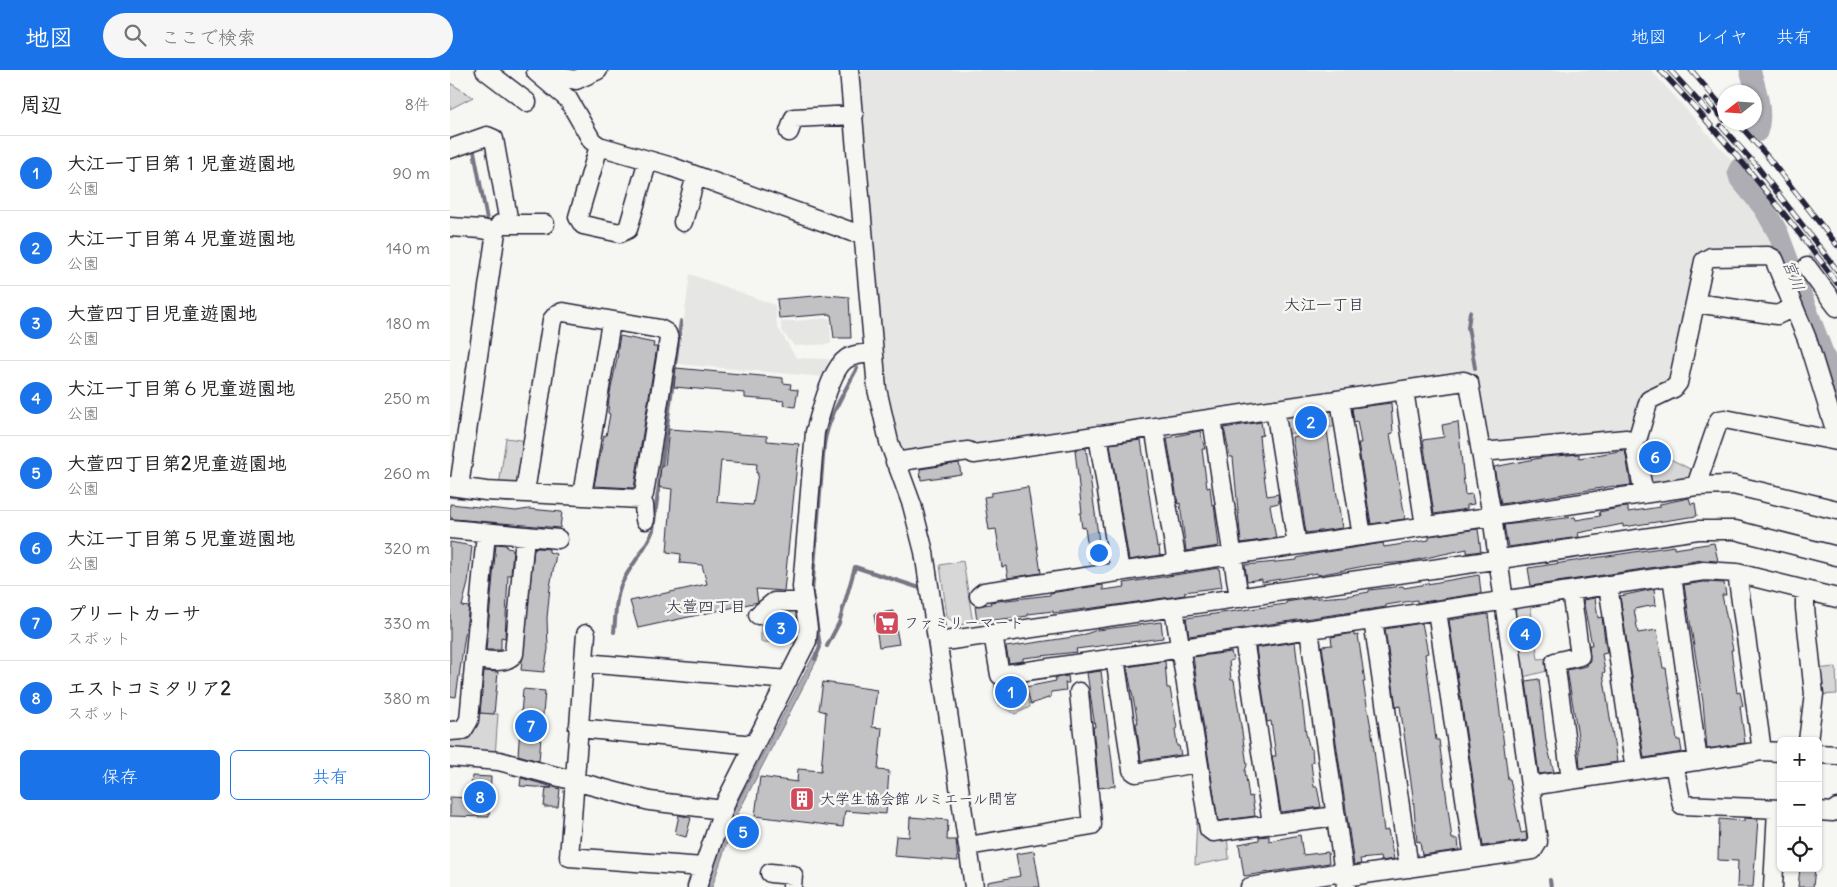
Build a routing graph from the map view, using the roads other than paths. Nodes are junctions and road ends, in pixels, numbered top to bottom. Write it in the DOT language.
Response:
graph roads {
  1 [pos="485,70"];
  2 [pos="598,70"];
  3 [pos="849,70"];
  4 [pos="534,71"];
  5 [pos="527,102"];
  6 [pos="854,115"];
  7 [pos="789,132"];
  8 [pos="599,146"];
  9 [pos="450,149"];
  10 [pos="648,160"];
  11 [pos="696,176"];
  12 [pos="683,222"];
  13 [pos="545,224"];
  14 [pos="450,227"];
  15 [pos="863,231"];
  16 [pos="1783,277"];
  17 [pos="1696,303"];
  18 [pos="1794,307"];
  19 [pos="1837,307"];
  20 [pos="611,322"];
  21 [pos="872,354"];
  22 [pos="1404,390"];
  23 [pos="1340,400"];
  24 [pos="1275,409"];
  25 [pos="1212,418"];
  26 [pos="1154,427"];
  27 [pos="1098,435"];
  28 [pos="1837,436"];
  29 [pos="1634,441"];
  30 [pos="1837,441"];
  31 [pos="1482,452"];
  32 [pos="895,462"];
  33 [pos="1696,486"];
  34 [pos="455,487"];
  35 [pos="525,492"];
  36 [pos="1644,494"];
  37 [pos="582,495"];
  38 [pos="1837,510"];
  39 [pos="1492,516"];
  40 [pos="1424,526"];
  41 [pos="450,529"];
  42 [pos="486,533"];
  43 [pos="524,536"];
  44 [pos="1362,536"];
  45 [pos="558,539"];
  46 [pos="1296,546"];
  47 [pos="1233,555"];
  48 [pos="1837,556"];
  49 [pos="1498,560"];
  50 [pos="1177,563"];
  51 [pos="1120,572"];
  52 [pos="1737,573"];
  53 [pos="1672,576"];
  54 [pos="1608,586"];
  55 [pos="1805,590"];
  56 [pos="1571,591"];
  57 [pos="979,596"];
  58 [pos="1239,598"];
  59 [pos="1837,598"];
  60 [pos="1503,601"];
  61 [pos="804,602"];
  62 [pos="1174,608"];
  63 [pos="1437,611"];
  64 [pos="758,615"];
  65 [pos="1373,620"];
  66 [pos="1309,630"];
  67 [pos="586,634"];
  68 [pos="992,634"];
  69 [pos="1244,639"];
  70 [pos="938,642"];
  71 [pos="1180,649"];
  72 [pos="475,658"];
  73 [pos="1115,658"];
  74 [pos="584,663"];
  75 [pos="788,680"];
  76 [pos="1079,692"];
  77 [pos="578,728"];
  78 [pos="450,731"];
  79 [pos="1809,737"];
  80 [pos="754,745"];
  81 [pos="1762,751"];
  82 [pos="1777,752"];
  83 [pos="1822,754"];
  84 [pos="1837,755"];
  85 [pos="450,757"];
  86 [pos="1698,761"];
  87 [pos="1198,763"];
  88 [pos="1674,764"];
  89 [pos="1635,770"];
  90 [pos="1571,780"];
  91 [pos="574,781"];
  92 [pos="1530,786"];
  93 [pos="1837,808"];
  94 [pos="1777,809"];
  95 [pos="723,810"];
  96 [pos="1822,811"];
  97 [pos="1336,816"];
  98 [pos="1272,824"];
  99 [pos="1778,827"];
  100 [pos="968,846"];
  101 [pos="1474,858"];
  102 [pos="703,867"];
  103 [pos="1409,868"];
  104 [pos="770,873"];
  105 [pos="1345,882"];
  106 [pos="697,887"];
  107 [pos="792,887"];
  108 [pos="974,887"];
  109 [pos="1250,887"];
  110 [pos="1773,887"];
  1 -- 5 [label="street"];
  2 -- 4 [label="street"];
  3 -- 6 [label="street"];
  4 -- 8 [label="street"];
  6 -- 7 [label="street"];
  6 -- 15 [label="street"];
  8 -- 10 [label="street"];
  8 -- 10 [label="street"];
  9 -- 13 [label="street"];
  10 -- 11 [label="street"];
  11 -- 12 [label="street"];
  11 -- 15 [label="street"];
  14 -- 34 [label="street"];
  15 -- 21 [label="street"];
  16 -- 17 [label="street"];
  16 -- 18 [label="street"];
  16 -- 19 [label="street"];
  17 -- 18 [label="street"];
  17 -- 29 [label="street"];
  18 -- 28 [label="street"];
  20 -- 35 [label="street"];
  20 -- 37 [label="street"];
  20 -- 37 [label="street"];
  21 -- 32 [label="street"];
  21 -- 61 [label="street"];
  22 -- 23 [label="street"];
  22 -- 31 [label="street"];
  22 -- 40 [label="street"];
  23 -- 24 [label="street"];
  23 -- 44 [label="street"];
  24 -- 25 [label="street"];
  24 -- 46 [label="street"];
  25 -- 26 [label="street"];
  25 -- 47 [label="street"];
  26 -- 27 [label="street"];
  26 -- 50 [label="street"];
  27 -- 32 [label="street"];
  27 -- 51 [label="street"];
  29 -- 31 [label="street"];
  29 -- 36 [label="street"];
  30 -- 33 [label="street"];
  31 -- 39 [label="street"];
  32 -- 70 [label="street"];
  33 -- 36 [label="street"];
  33 -- 38 [label="street"];
  34 -- 35 [label="street"];
  35 -- 37 [label="street"];
  36 -- 39 [label="street"];
  39 -- 40 [label="street"];
  39 -- 49 [label="street"];
  40 -- 44 [label="street"];
  41 -- 42 [label="street"];
  42 -- 43 [label="street"];
  42 -- 72 [label="street"];
  43 -- 45 [label="street"];
  43 -- 72 [label="street"];
  44 -- 46 [label="street"];
  46 -- 47 [label="street"];
  47 -- 50 [label="street"];
  47 -- 58 [label="street"];
  48 -- 49 [label="street"];
  49 -- 58 [label="street"];
  49 -- 60 [label="street"];
  50 -- 51 [label="street"];
  51 -- 57 [label="street"];
  52 -- 53 [label="street"];
  52 -- 55 [label="street"];
  52 -- 81 [label="street"];
  53 -- 54 [label="street"];
  53 -- 86 [label="street"];
  54 -- 56 [label="street"];
  54 -- 89 [label="street"];
  55 -- 59 [label="street"];
  55 -- 79 [label="street"];
  56 -- 60 [label="street"];
  56 -- 90 [label="street"];
  58 -- 62 [label="street"];
  60 -- 63 [label="street"];
  60 -- 92 [label="street"];
  61 -- 64 [label="street"];
  61 -- 75 [label="street"];
  62 -- 68 [label="street"];
  62 -- 71 [label="street"];
  63 -- 65 [label="street"];
  63 -- 101 [label="street"];
  65 -- 66 [label="street"];
  65 -- 103 [label="street"];
  66 -- 69 [label="street"];
  66 -- 97 [label="street"];
  67 -- 74 [label="street"];
  68 -- 70 [label="street"];
  68 -- 73 [label="street"];
  69 -- 71 [label="street"];
  69 -- 98 [label="street"];
  70 -- 100 [label="street"];
  71 -- 73 [label="street"];
  71 -- 87 [label="street"];
  72 -- 78 [label="street"];
  73 -- 87 [label="street"];
  74 -- 75 [label="street"];
  74 -- 77 [label="street"];
  75 -- 80 [label="street"];
  76 -- 100 [label="street"];
  77 -- 80 [label="street"];
  77 -- 91 [label="street"];
  80 -- 95 [label="street"];
  81 -- 82 [label="street"];
  81 -- 86 [label="street"];
  83 -- 84 [label="street"];
  85 -- 91 [label="street"];
  86 -- 88 [label="street"];
  87 -- 98 [label="street"];
  88 -- 89 [label="street"];
  88 -- 94 [label="street"];
  89 -- 90 [label="street"];
  90 -- 92 [label="street"];
  91 -- 95 [label="street"];
  91 -- 102 [label="street"];
  92 -- 101 [label="street"];
  93 -- 96 [label="street"];
  95 -- 102 [label="street"];
  97 -- 98 [label="street"];
  97 -- 105 [label="street"];
  99 -- 110 [label="street"];
  100 -- 108 [label="street"];
  101 -- 103 [label="street"];
  102 -- 106 [label="street"];
  103 -- 105 [label="street"];
  104 -- 107 [label="street"];
  105 -- 109 [label="street"];
}
